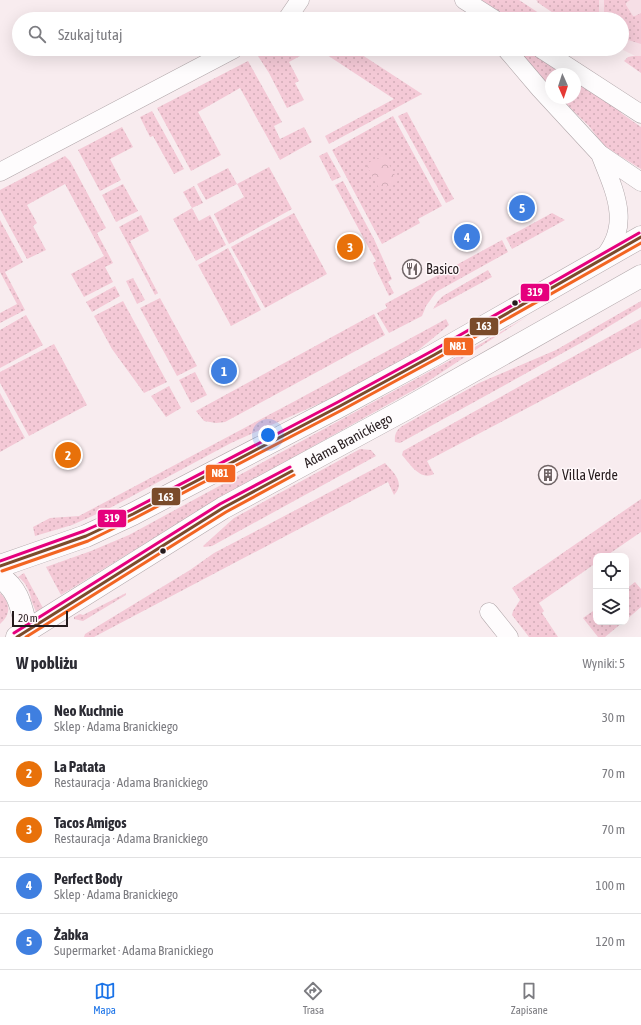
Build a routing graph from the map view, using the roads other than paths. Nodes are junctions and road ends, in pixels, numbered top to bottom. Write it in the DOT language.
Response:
graph roads {
  1 [pos="300,0"];
  2 [pos="292,12"];
  3 [pos="221,56"];
  4 [pos="512,56"];
  5 [pos="552,56"];
  6 [pos="641,114"];
  7 [pos="600,154"];
  8 [pos="0,172"];
  9 [pos="641,182"];
  10 [pos="641,237"];
  11 [pos="602,259"];
  12 [pos="641,276"];
  13 [pos="0,566"];
  14 [pos="0,577"];
  15 [pos="490,612"];
  16 [pos="25,635"];
  17 [pos="509,637"];
  1 -- 2 [label="street"];
  3 -- 8 [label="street"];
  4 -- 7 [label="street"];
  5 -- 6 [label="street"];
  7 -- 9 [label="street"];
  7 -- 11 [label="street"];
  10 -- 11 [label="main road"];
  11 -- 13 [label="main road"];
  12 -- 16 [label="main road, Adama Branickiego"];
  14 -- 16 [label="main road"];
  15 -- 17 [label="street"];
}
